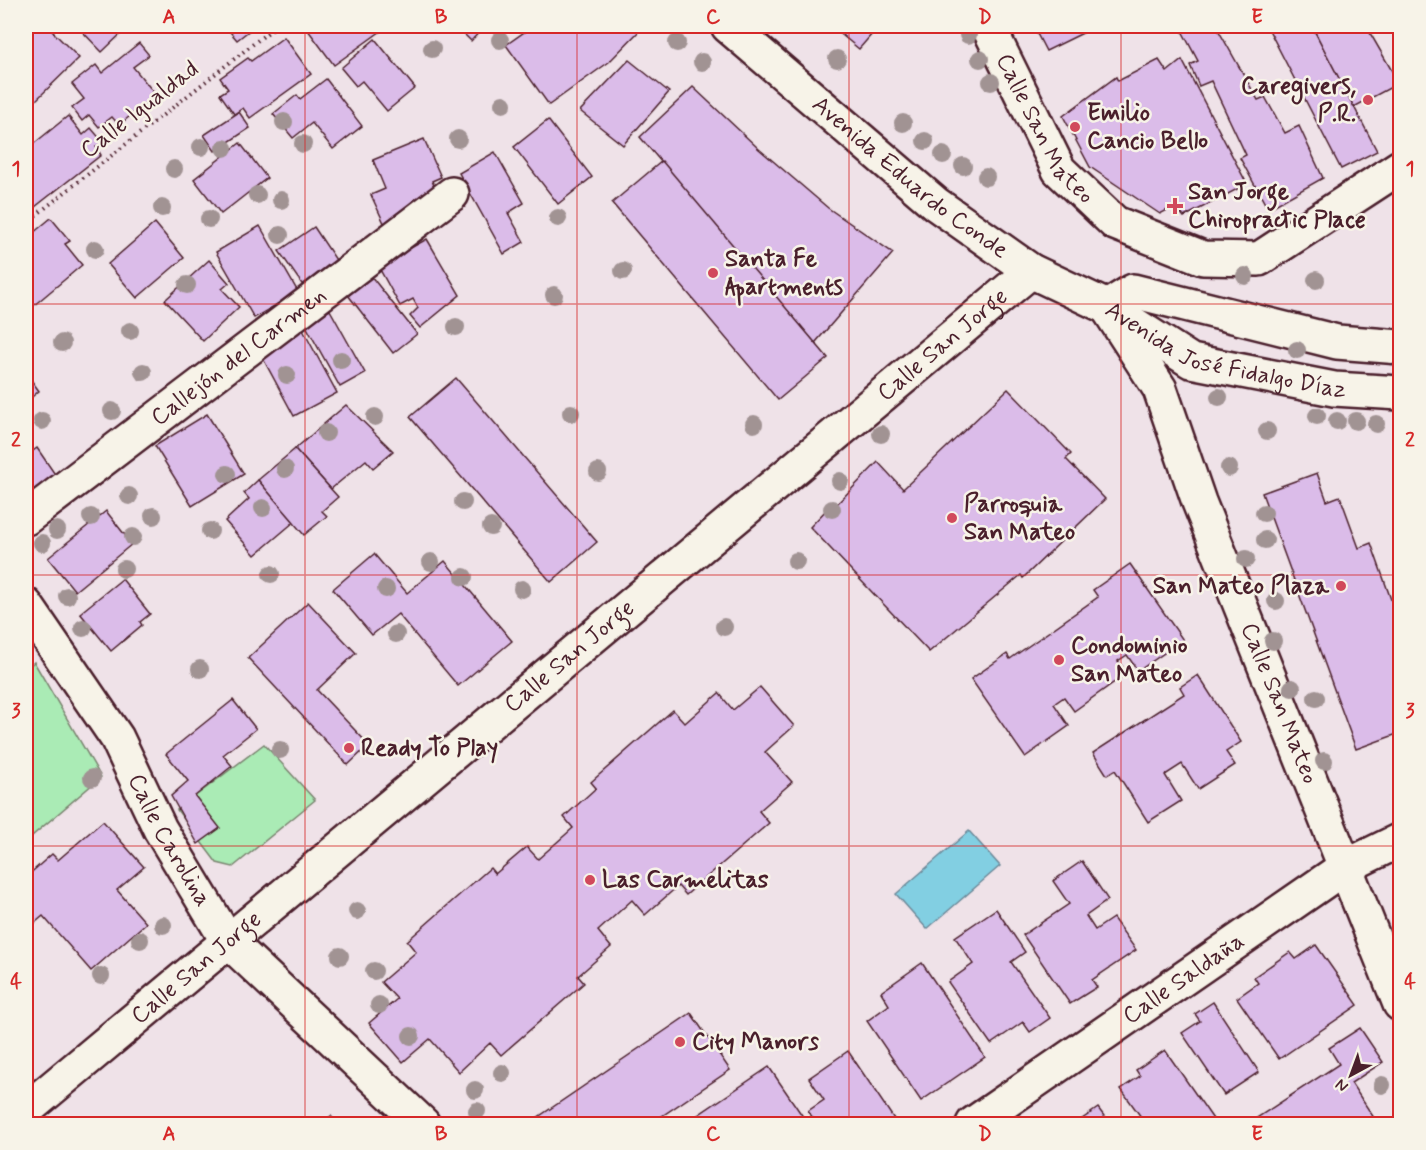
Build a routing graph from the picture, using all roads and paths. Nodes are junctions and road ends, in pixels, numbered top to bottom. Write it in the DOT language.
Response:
graph roads {
  1 [pos="276,26"];
  2 [pos="728,26"];
  3 [pos="988,26"];
  4 [pos="1401,167"];
  5 [pos="452,194"];
  6 [pos="26,223"];
  7 [pos="1031,271"];
  8 [pos="1107,307"];
  9 [pos="1401,347"];
  10 [pos="1401,393"];
  11 [pos="26,518"];
  12 [pos="26,605"];
  13 [pos="1401,840"];
  14 [pos="1345,867"];
  15 [pos="227,940"];
  16 [pos="1401,1004"];
  17 [pos="26,1110"];
  18 [pos="423,1125"];
  19 [pos="973,1125"];
  1 -- 6 [label="path, Calle Igualdad"];
  2 -- 7 [label="street, Avenida Eduardo Conde"];
  3 -- 4 [label="street, Calle San Mateo"];
  5 -- 11 [label="street, Callejón del Carmen"];
  7 -- 8 [label="street, Avenida Eduardo Conde"];
  7 -- 15 [label="street, Calle San Jorge"];
  8 -- 9 [label="street, Avenida José Fidalgo Díaz"];
  8 -- 10 [label="street, Avenida José Fidalgo Díaz"];
  8 -- 14 [label="street, Calle San Mateo"];
  12 -- 15 [label="street, Calle Carolina"];
  13 -- 14 [label="street, Calle Saldaña"];
  14 -- 16 [label="street, Calle San Mateo"];
  14 -- 19 [label="street, Calle Saldaña"];
  15 -- 17 [label="street, Calle San Jorge"];
  15 -- 18 [label="street, Calle Carolina"];
}
